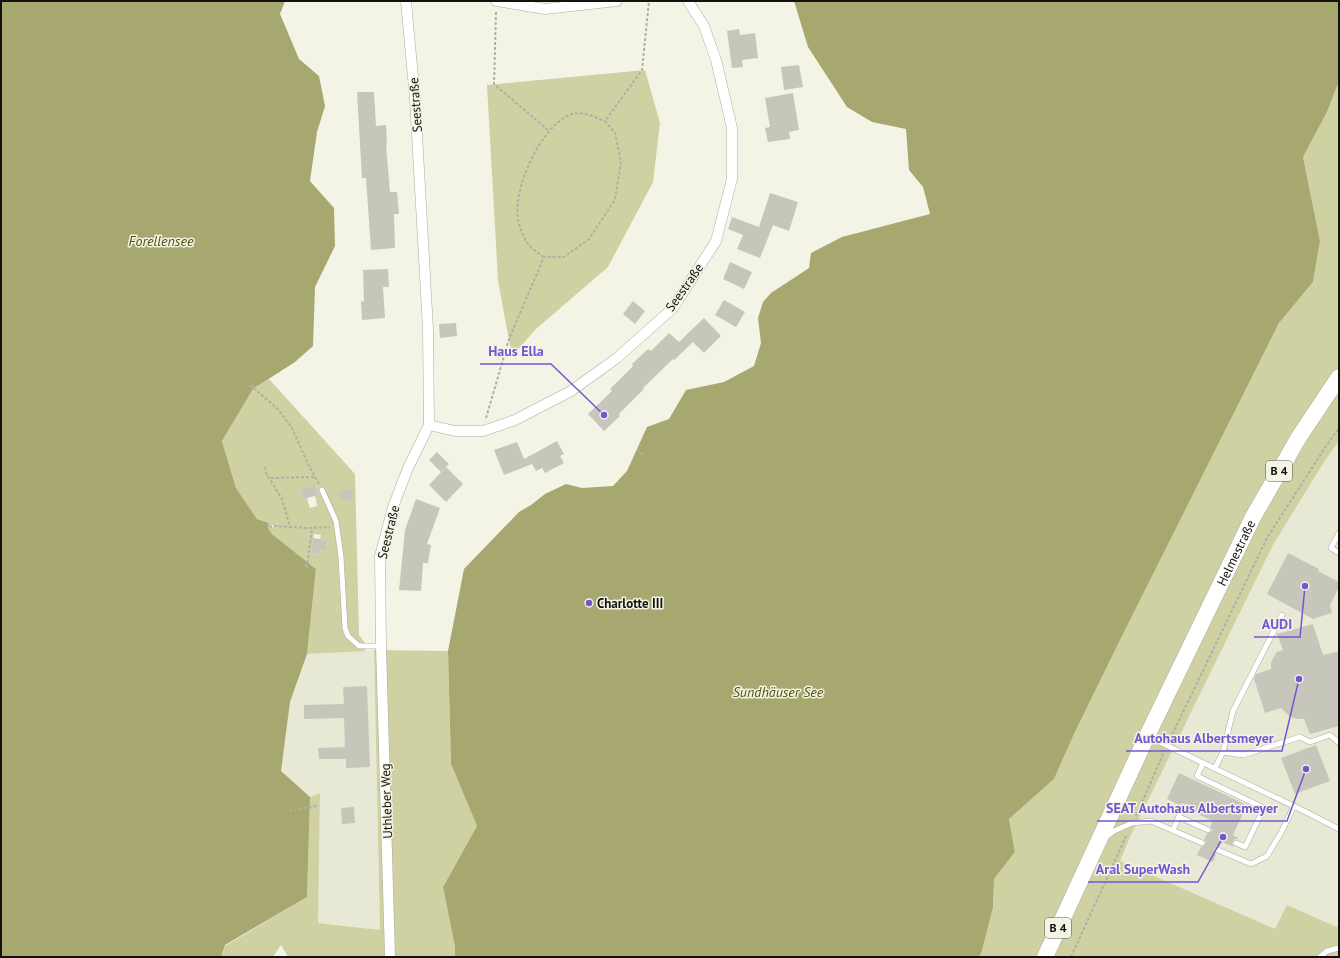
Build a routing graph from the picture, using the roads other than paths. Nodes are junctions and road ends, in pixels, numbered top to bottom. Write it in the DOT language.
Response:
graph roads {
  1 [pos="406,1"];
  2 [pos="496,1"];
  3 [pos="617,1"];
  4 [pos="688,1"];
  5 [pos="1339,377"];
  6 [pos="429,425"];
  7 [pos="322,490"];
  8 [pos="1339,533"];
  9 [pos="1339,553"];
  10 [pos="1282,615"];
  11 [pos="381,646"];
  12 [pos="1147,736"];
  13 [pos="1339,743"];
  14 [pos="1223,752"];
  15 [pos="1203,763"];
  16 [pos="1215,768"];
  17 [pos="1294,806"];
  18 [pos="1183,807"];
  19 [pos="1179,816"];
  20 [pos="1339,829"];
  21 [pos="1172,830"];
  22 [pos="1208,830"];
  23 [pos="1099,842"];
  24 [pos="1202,843"];
  25 [pos="1236,843"];
  26 [pos="1218,850"];
  27 [pos="1339,948"];
  28 [pos="390,957"];
  29 [pos="1045,957"];
  30 [pos="1320,957"];
  1 -- 6 [label="street, Seestraße"];
  2 -- 3 [label="street"];
  4 -- 6 [label="street, Seestraße"];
  5 -- 12 [label="main road, Helmestraße / B 4"];
  6 -- 11 [label="street, Seestraße"];
  7 -- 11 [label="lane"];
  8 -- 9 [label="lane"];
  10 -- 14 [label="lane"];
  11 -- 28 [label="street, Uthleber Weg"];
  12 -- 15 [label="lane"];
  12 -- 23 [label="main road, Helmestraße / B 4"];
  13 -- 14 [label="lane"];
  14 -- 16 [label="lane"];
  15 -- 16 [label="lane"];
  15 -- 25 [label="lane"];
  16 -- 17 [label="lane"];
  17 -- 20 [label="lane"];
  17 -- 26 [label="lane"];
  18 -- 19 [label="lane"];
  19 -- 21 [label="lane"];
  19 -- 22 [label="lane"];
  21 -- 23 [label="lane"];
  21 -- 24 [label="lane"];
  23 -- 29 [label="main road, Helmestraße / B 4"];
  27 -- 30 [label="lane"];
}
